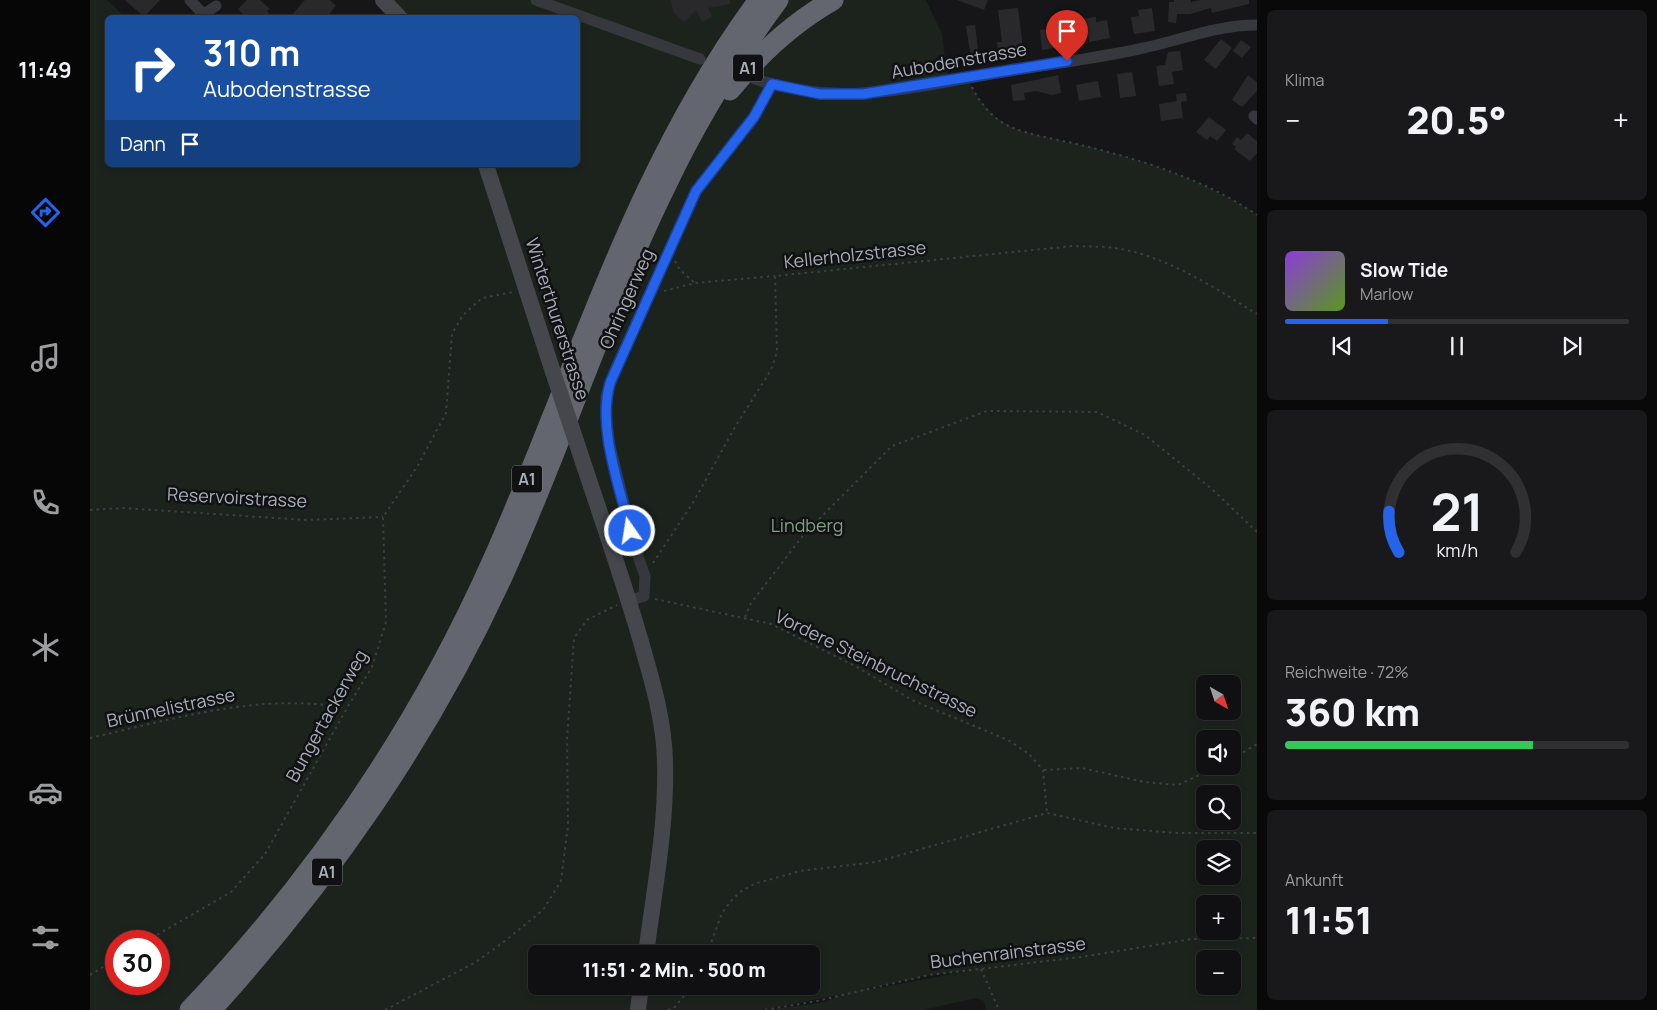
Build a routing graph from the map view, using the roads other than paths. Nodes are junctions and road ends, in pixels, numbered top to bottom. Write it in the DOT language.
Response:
graph roads {
  1 [pos="190,0"];
  2 [pos="383,0"];
  3 [pos="536,0"];
  4 [pos="759,0"];
  5 [pos="778,0"];
  6 [pos="834,0"];
  7 [pos="216,6"];
  8 [pos="397,15"];
  9 [pos="578,15"];
  10 [pos="580,16"];
  11 [pos="1257,24"];
  12 [pos="700,59"];
  13 [pos="755,79"];
  14 [pos="772,84"];
  15 [pos="681,154"];
  16 [pos="487,167"];
  17 [pos="636,598"];
  18 [pos="647,945"];
  19 [pos="640,995"];
  20 [pos="190,1010"];
  21 [pos="211,1010"];
  22 [pos="638,1010"];
  1 -- 7 [label="street"];
  2 -- 8 [label="main road"];
  3 -- 9 [label="street"];
  4 -- 20 [label="highway, A1"];
  5 -- 15 [label="highway, A1"];
  6 -- 15 [label="highway, A1"];
  10 -- 12 [label="street"];
  11 -- 14 [label="street, Aubodenstrasse"];
  13 -- 14 [label="street, Aubodenstrasse"];
  14 -- 17 [label="street, Ohringerweg"];
  15 -- 21 [label="highway, A1"];
  16 -- 17 [label="main road, Winterthurerstrasse, bridge"];
  17 -- 18 [label="main road, Winterthurerstrasse"];
  19 -- 22 [label="main road"];
}
